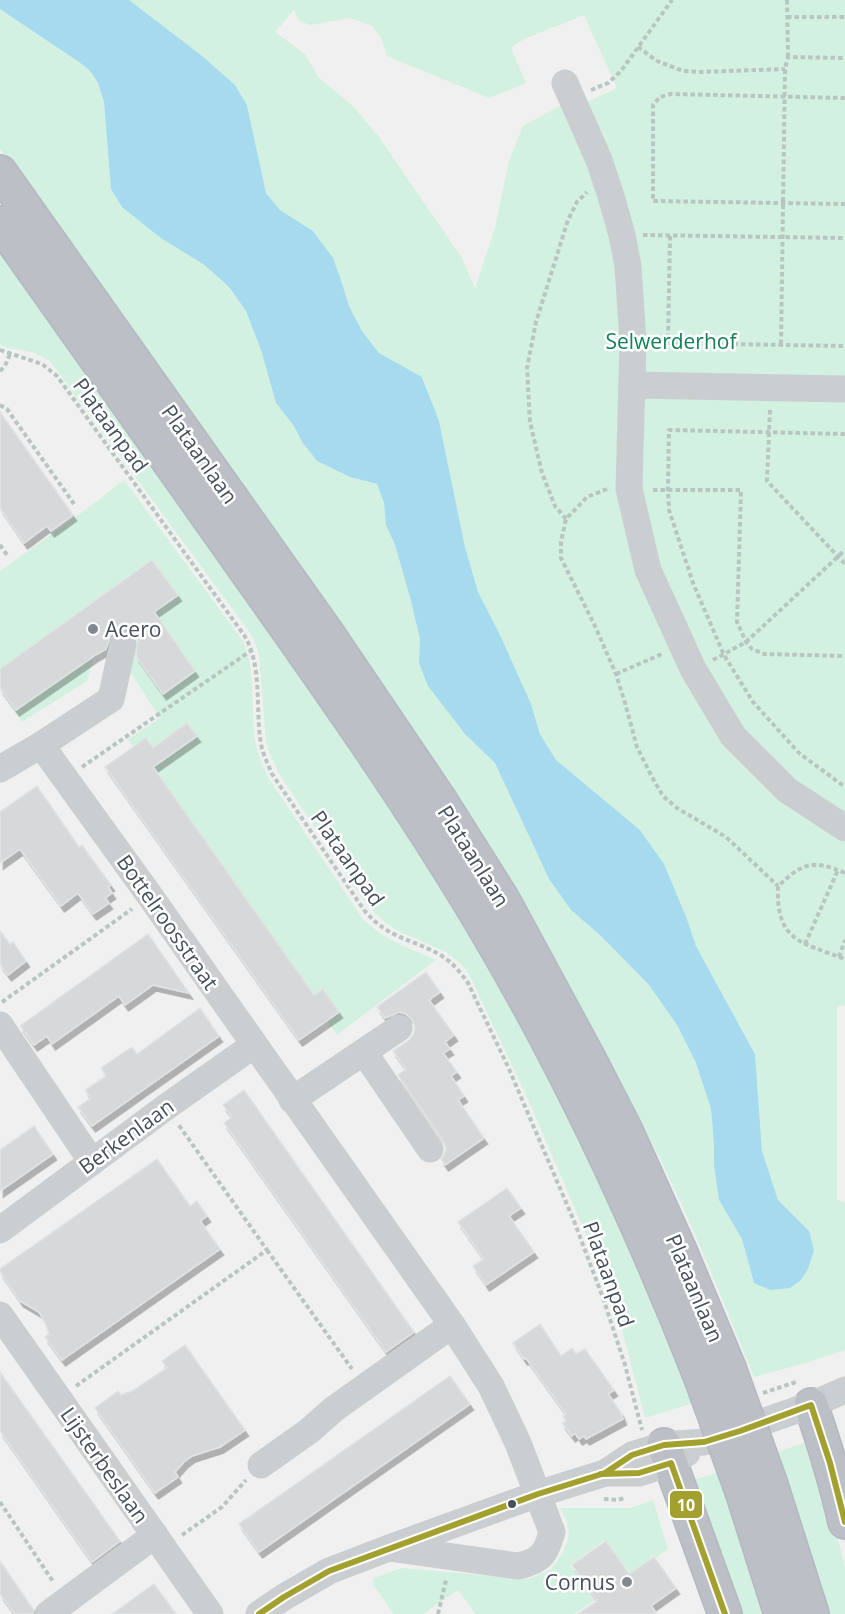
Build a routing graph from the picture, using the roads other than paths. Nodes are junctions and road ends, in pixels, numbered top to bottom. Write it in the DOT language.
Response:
graph roads {
  1 [pos="568,90"];
  2 [pos="0,172"];
  3 [pos="0,223"];
  4 [pos="632,385"];
  5 [pos="845,389"];
  6 [pos="123,644"];
  7 [pos="41,744"];
  8 [pos="0,769"];
  9 [pos="845,828"];
  10 [pos="0,1025"];
  11 [pos="399,1028"];
  12 [pos="254,1045"];
  13 [pos="360,1055"];
  14 [pos="292,1100"];
  15 [pos="430,1149"];
  16 [pos="92,1162"];
  17 [pos="0,1230"];
  18 [pos="0,1316"];
  19 [pos="452,1325"];
  20 [pos="715,1373"];
  21 [pos="845,1390"];
  22 [pos="811,1405"];
  23 [pos="659,1447"];
  24 [pos="261,1465"];
  25 [pos="756,1486"];
  26 [pos="538,1494"];
  27 [pos="845,1522"];
  28 [pos="159,1541"];
  29 [pos="389,1548"];
  30 [pos="57,1608"];
  31 [pos="210,1614"];
  32 [pos="259,1614"];
  33 [pos="724,1614"];
  34 [pos="781,1614"];
  35 [pos="812,1614"];
  1 -- 4 [label="street"];
  2 -- 20 [label="highway, Plataanlaan"];
  3 -- 20 [label="highway, Plataanlaan"];
  4 -- 5 [label="street"];
  4 -- 9 [label="street"];
  6 -- 7 [label="street"];
  7 -- 8 [label="street"];
  7 -- 12 [label="street, Bottelroosstraat"];
  10 -- 16 [label="street"];
  11 -- 13 [label="street"];
  12 -- 14 [label="street, Bottelroosstraat"];
  12 -- 16 [label="street, Berkenlaan"];
  13 -- 14 [label="street"];
  13 -- 15 [label="street"];
  14 -- 19 [label="street, Bottelroosstraat"];
  16 -- 17 [label="street, Berkenlaan"];
  18 -- 28 [label="street, Lijsterbeslaan"];
  19 -- 24 [label="street"];
  19 -- 26 [label="street, Bottelroosstraat"];
  20 -- 25 [label="highway, Plataanlaan, bridge"];
  21 -- 22 [label="street"];
  22 -- 23 [label="street"];
  22 -- 27 [label="highway"];
  23 -- 26 [label="street"];
  23 -- 33 [label="highway"];
  25 -- 34 [label="highway, Plataanlaan"];
  25 -- 35 [label="highway, Plataanlaan"];
  26 -- 29 [label="street"];
  26 -- 29 [label="street, Bottelroosstraat"];
  28 -- 30 [label="street"];
  28 -- 31 [label="street, Lijsterbeslaan"];
  29 -- 32 [label="street"];
}
